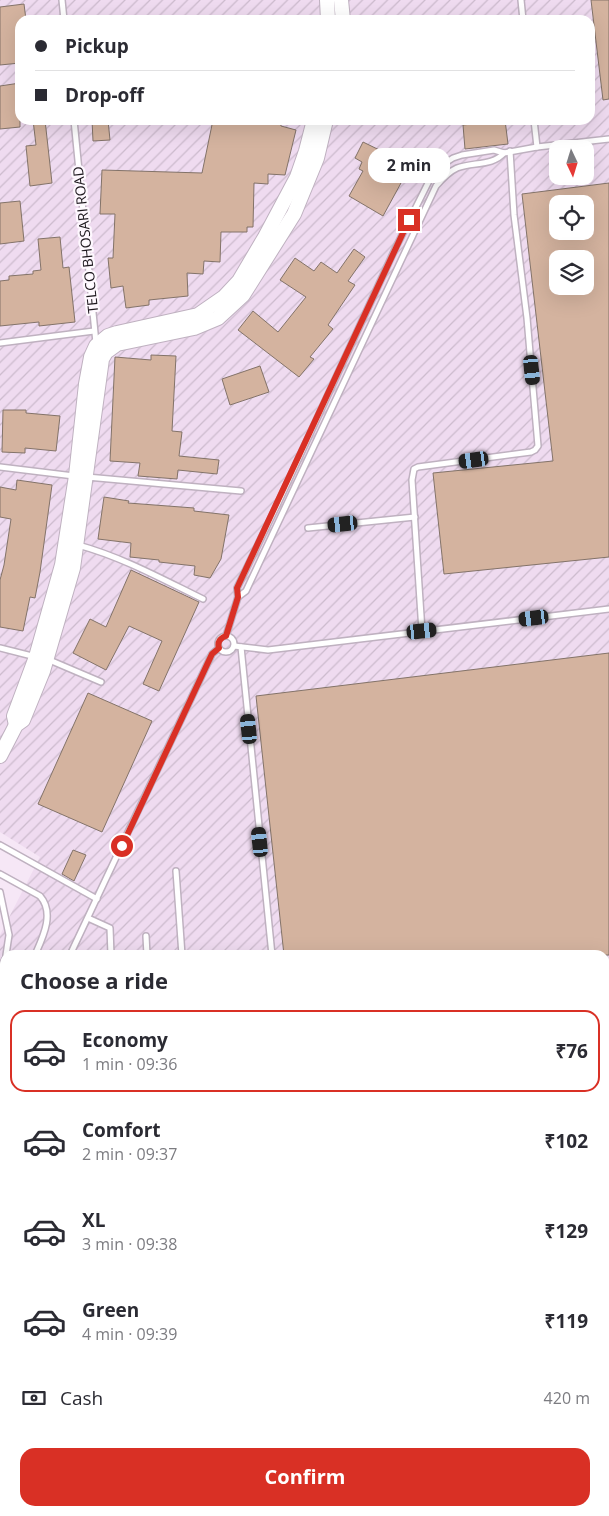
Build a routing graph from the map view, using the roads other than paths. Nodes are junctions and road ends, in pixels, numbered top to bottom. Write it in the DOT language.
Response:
graph roads {
  1 [pos="62,0"];
  2 [pos="327,0"];
  3 [pos="341,0"];
  4 [pos="520,0"];
  5 [pos="64,15"];
  6 [pos="328,15"];
  7 [pos="342,15"];
  8 [pos="522,15"];
  9 [pos="74,125"];
  10 [pos="313,125"];
  11 [pos="325,125"];
  12 [pos="535,125"];
  13 [pos="609,139"];
  14 [pos="537,147"];
  15 [pos="507,152"];
  16 [pos="94,330"];
  17 [pos="0,343"];
  18 [pos="99,353"];
  19 [pos="0,467"];
  20 [pos="81,476"];
  21 [pos="241,491"];
  22 [pos="415,517"];
  23 [pos="308,528"];
  24 [pos="71,544"];
  25 [pos="238,597"];
  26 [pos="203,599"];
  27 [pos="609,609"];
  28 [pos="422,631"];
  29 [pos="226,636"];
  30 [pos="234,646"];
  31 [pos="241,647"];
  32 [pos="0,648"];
  33 [pos="219,648"];
  34 [pos="42,658"];
  35 [pos="101,682"];
  36 [pos="0,756"];
  37 [pos="0,844"];
  38 [pos="176,871"];
  39 [pos="0,874"];
  40 [pos="0,892"];
  41 [pos="97,899"];
  42 [pos="88,918"];
  43 [pos="146,936"];
  44 [pos="7,950"];
  45 [pos="37,950"];
  46 [pos="72,950"];
  47 [pos="112,950"];
  48 [pos="147,950"];
  49 [pos="182,950"];
  50 [pos="271,950"];
  1 -- 5 [label="lane"];
  2 -- 6 [label="street"];
  3 -- 7 [label="street"];
  4 -- 8 [label="lane"];
  9 -- 16 [label="lane, TELCO BHOSARI ROAD"];
  10 -- 18 [label="street"];
  11 -- 18 [label="street"];
  12 -- 14 [label="lane"];
  13 -- 14 [label="lane"];
  14 -- 15 [label="lane"];
  15 -- 22 [label="lane"];
  15 -- 25 [label="lane"];
  15 -- 25 [label="lane"];
  16 -- 17 [label="lane"];
  16 -- 18 [label="lane, TELCO BHOSARI ROAD"];
  18 -- 20 [label="street"];
  19 -- 20 [label="lane"];
  20 -- 21 [label="lane"];
  20 -- 24 [label="street"];
  22 -- 23 [label="lane"];
  22 -- 28 [label="lane"];
  24 -- 26 [label="lane"];
  24 -- 34 [label="street"];
  25 -- 29 [label="lane"];
  27 -- 28 [label="lane"];
  28 -- 31 [label="lane"];
  29 -- 30 [label="lane"];
  29 -- 33 [label="lane"];
  30 -- 31 [label="lane"];
  30 -- 33 [label="lane"];
  31 -- 50 [label="lane"];
  32 -- 34 [label="lane"];
  33 -- 41 [label="lane"];
  34 -- 35 [label="lane"];
  34 -- 36 [label="street"];
  37 -- 41 [label="lane"];
  38 -- 49 [label="lane"];
  39 -- 45 [label="lane"];
  40 -- 44 [label="lane"];
  41 -- 42 [label="lane"];
  42 -- 46 [label="lane"];
  42 -- 47 [label="lane"];
  43 -- 48 [label="lane"];
}
